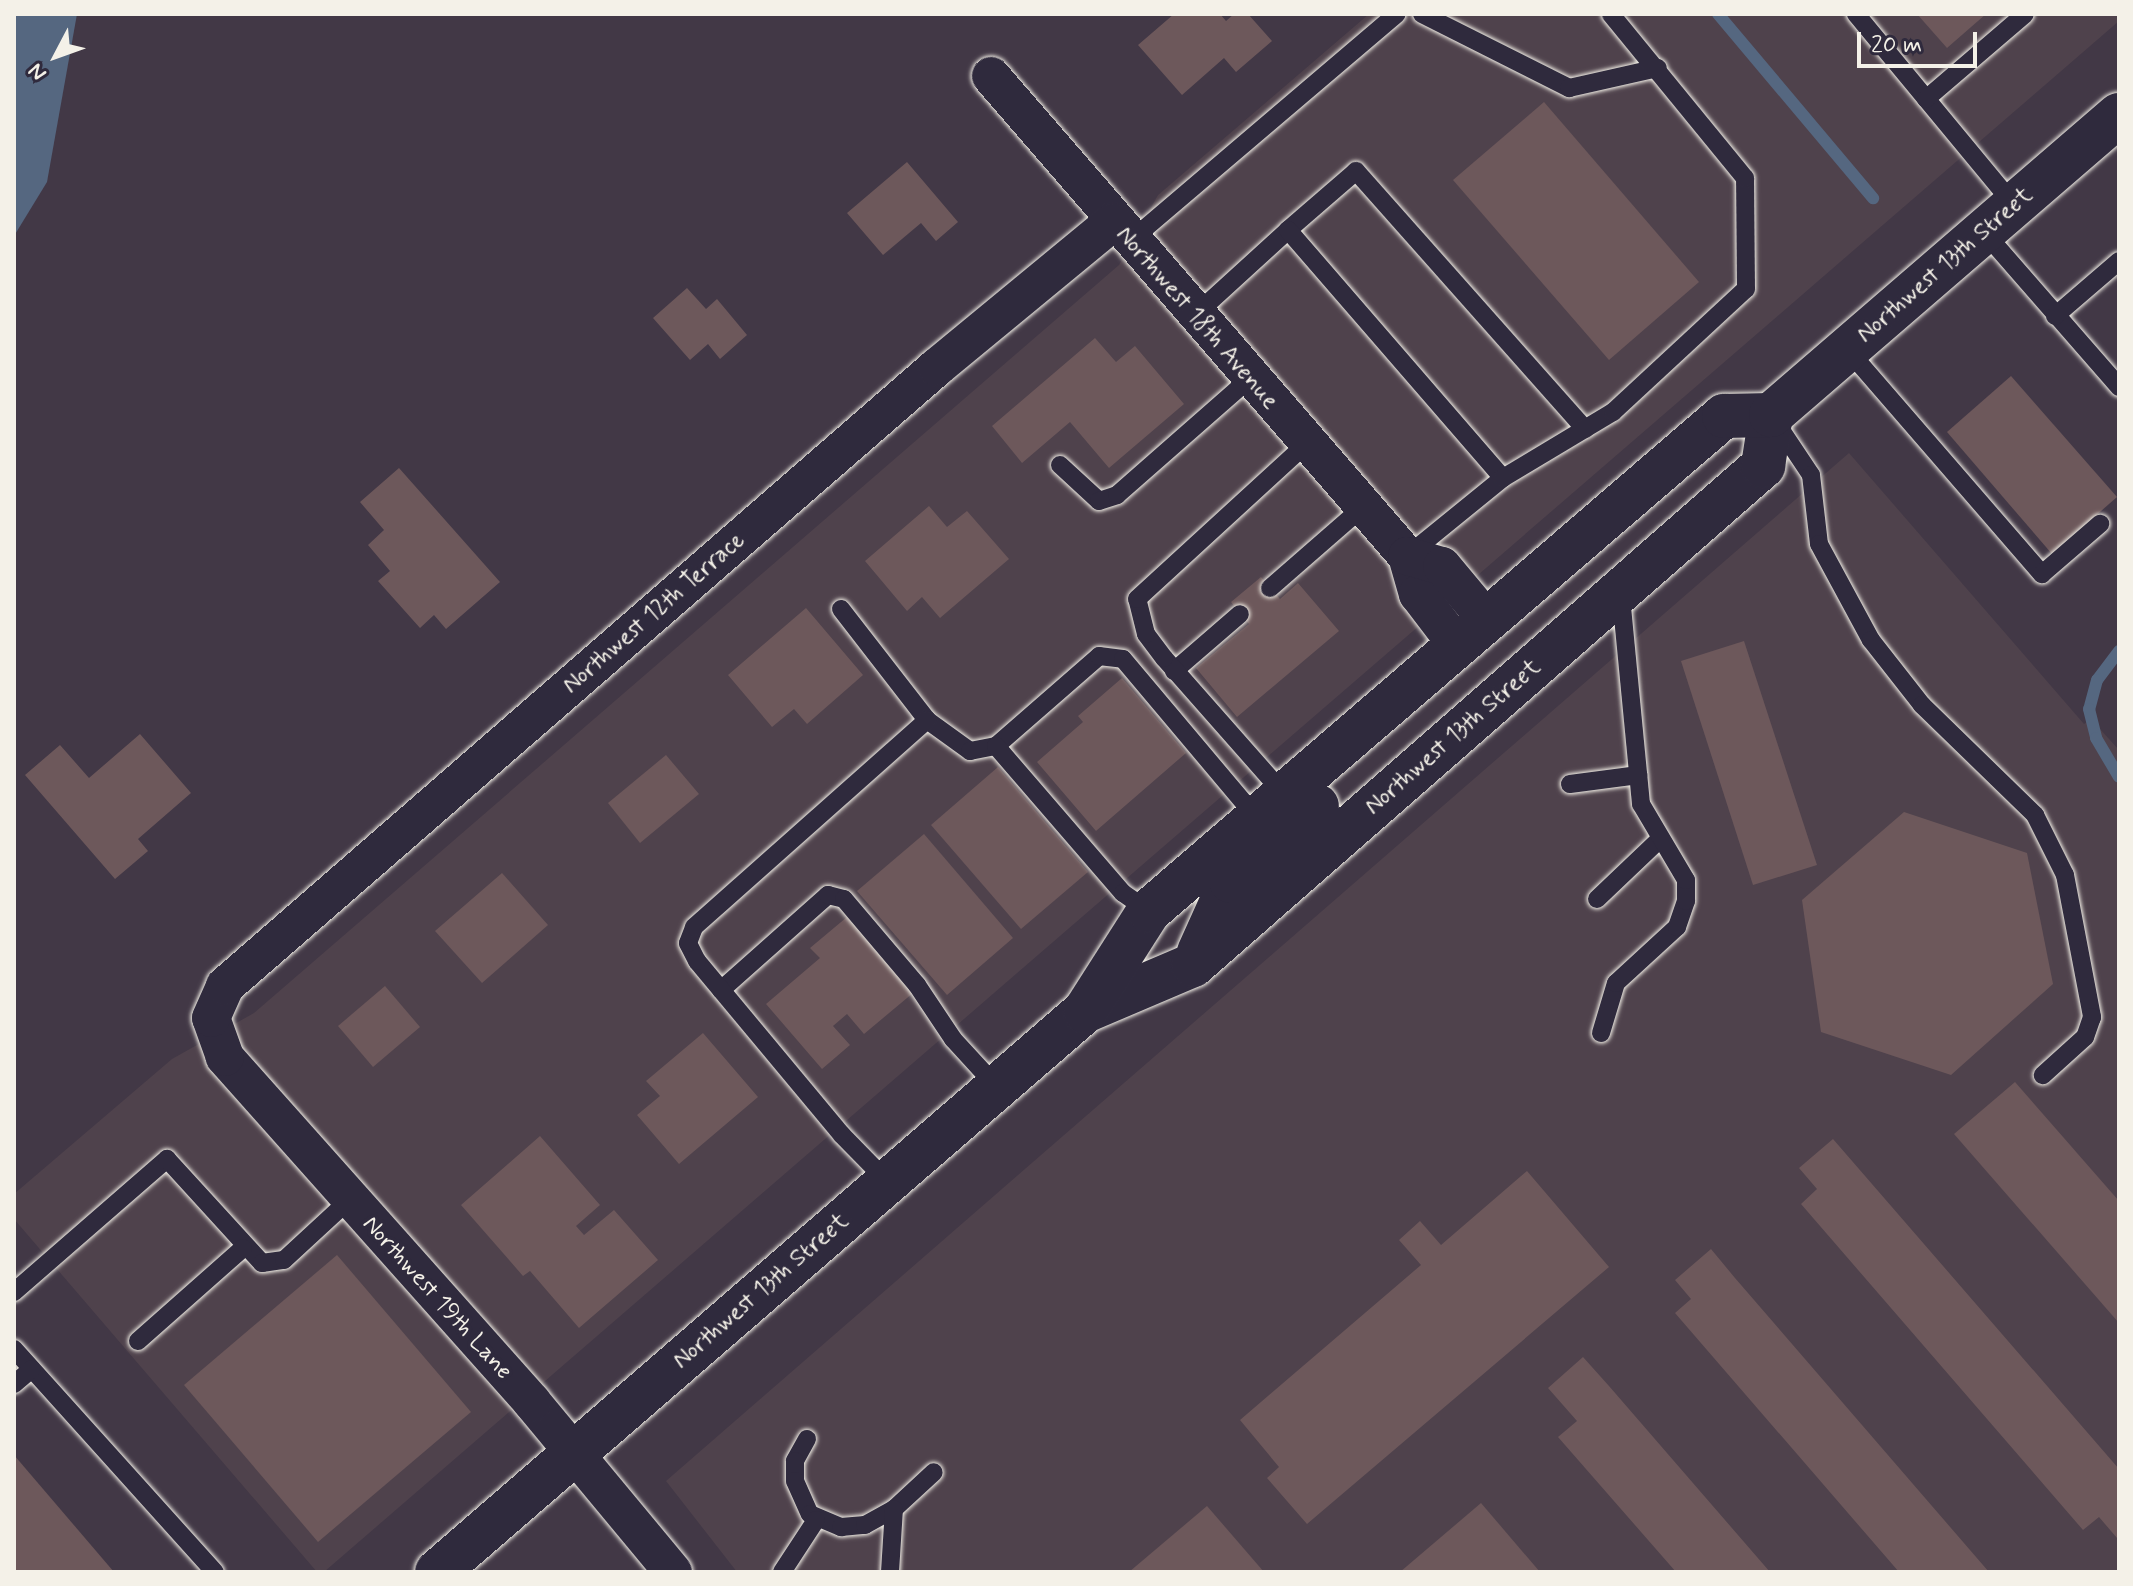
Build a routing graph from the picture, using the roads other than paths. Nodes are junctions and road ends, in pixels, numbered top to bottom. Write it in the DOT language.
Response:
graph roads {
  1 [pos="1397,14"];
  2 [pos="1422,14"];
  3 [pos="1611,14"];
  4 [pos="1856,14"];
  5 [pos="2025,14"];
  6 [pos="1658,68"];
  7 [pos="991,76"];
  8 [pos="1926,99"];
  9 [pos="2119,115"];
  10 [pos="1999,219"];
  11 [pos="1288,230"];
  12 [pos="1122,232"];
  13 [pos="2119,261"];
  14 [pos="1195,315"];
  15 [pos="2055,316"];
  16 [pos="1847,349"];
  17 [pos="1250,378"];
  18 [pos="2119,387"];
  19 [pos="1771,415"];
  20 [pos="1585,429"];
  21 [pos="1307,443"];
  22 [pos="1060,465"];
  23 [pos="1503,478"];
  24 [pos="1364,506"];
  25 [pos="2100,524"];
  26 [pos="1407,556"];
  27 [pos="1270,588"];
  28 [pos="1620,591"];
  29 [pos="841,609"];
  30 [pos="1240,614"];
  31 [pos="1472,633"];
  32 [pos="1174,671"];
  33 [pos="927,720"];
  34 [pos="996,746"];
  35 [pos="1638,775"];
  36 [pos="1570,784"];
  37 [pos="1271,806"];
  38 [pos="1660,839"];
  39 [pos="1597,899"];
  40 [pos="1149,911"];
  41 [pos="1193,965"];
  42 [pos="721,990"];
  43 [pos="1085,1011"];
  44 [pos="211,1018"];
  45 [pos="1601,1033"];
  46 [pos="2043,1075"];
  47 [pos="997,1087"];
  48 [pos="888,1182"];
  49 [pos="348,1201"];
  50 [pos="243,1248"];
  51 [pos="14,1292"];
  52 [pos="138,1341"];
  53 [pos="14,1349"];
  54 [pos="32,1369"];
  55 [pos="14,1384"];
  56 [pos="807,1439"];
  57 [pos="574,1453"];
  58 [pos="934,1472"];
  59 [pos="894,1509"];
  60 [pos="816,1520"];
  61 [pos="215,1572"];
  62 [pos="437,1572"];
  63 [pos="673,1572"];
  64 [pos="782,1572"];
  65 [pos="890,1572"];
  1 -- 12 [label="lane"];
  2 -- 6 [label="lane"];
  3 -- 6 [label="lane"];
  4 -- 8 [label="lane"];
  5 -- 8 [label="lane"];
  6 -- 20 [label="lane"];
  7 -- 12 [label="street, Northwest 18th Avenue"];
  8 -- 10 [label="lane"];
  9 -- 10 [label="main road, Northwest 13th Street"];
  10 -- 15 [label="lane"];
  10 -- 16 [label="main road, Northwest 13th Street"];
  11 -- 14 [label="lane"];
  11 -- 20 [label="lane"];
  11 -- 23 [label="lane"];
  12 -- 14 [label="street, Northwest 18th Avenue"];
  12 -- 44 [label="street, Northwest 12th Terrace"];
  13 -- 15 [label="lane"];
  14 -- 17 [label="street, Northwest 18th Avenue"];
  15 -- 18 [label="lane"];
  16 -- 19 [label="main road, Northwest 13th Street"];
  16 -- 25 [label="lane"];
  17 -- 21 [label="street, Northwest 18th Avenue"];
  17 -- 22 [label="lane"];
  19 -- 28 [label="main road, Northwest 13th Street"];
  19 -- 31 [label="main road, Northwest 13th Street"];
  19 -- 46 [label="lane"];
  20 -- 23 [label="lane"];
  21 -- 24 [label="street, Northwest 18th Avenue"];
  21 -- 32 [label="lane"];
  23 -- 26 [label="lane"];
  24 -- 26 [label="street, Northwest 18th Avenue"];
  24 -- 27 [label="lane"];
  26 -- 31 [label="street"];
  28 -- 35 [label="lane"];
  28 -- 41 [label="main road, Northwest 13th Street"];
  29 -- 33 [label="lane"];
  30 -- 32 [label="lane"];
  31 -- 37 [label="main road, Northwest 13th Street"];
  31 -- 41 [label="main road"];
  32 -- 37 [label="lane"];
  33 -- 34 [label="lane"];
  33 -- 42 [label="lane"];
  34 -- 37 [label="lane"];
  34 -- 40 [label="lane"];
  35 -- 36 [label="lane"];
  35 -- 38 [label="lane"];
  37 -- 40 [label="main road, Northwest 13th Street"];
  38 -- 39 [label="lane"];
  38 -- 45 [label="lane"];
  40 -- 43 [label="main road, Northwest 13th Street"];
  41 -- 43 [label="main road, Northwest 13th Street"];
  42 -- 47 [label="lane"];
  42 -- 48 [label="lane"];
  43 -- 47 [label="main road, Northwest 13th Street"];
  44 -- 49 [label="street, Northwest 19th Lane"];
  47 -- 48 [label="main road, Northwest 13th Street"];
  48 -- 57 [label="main road, Northwest 13th Street"];
  49 -- 50 [label="lane"];
  49 -- 57 [label="street, Northwest 19th Lane"];
  50 -- 51 [label="lane"];
  50 -- 52 [label="lane"];
  53 -- 54 [label="lane"];
  54 -- 55 [label="lane"];
  54 -- 61 [label="lane"];
  56 -- 60 [label="lane"];
  57 -- 62 [label="main road, Northwest 13th Street"];
  57 -- 63 [label="street, Northwest 19th Lane"];
  58 -- 59 [label="lane"];
  59 -- 60 [label="lane"];
  59 -- 65 [label="lane"];
  60 -- 64 [label="lane"];
}
